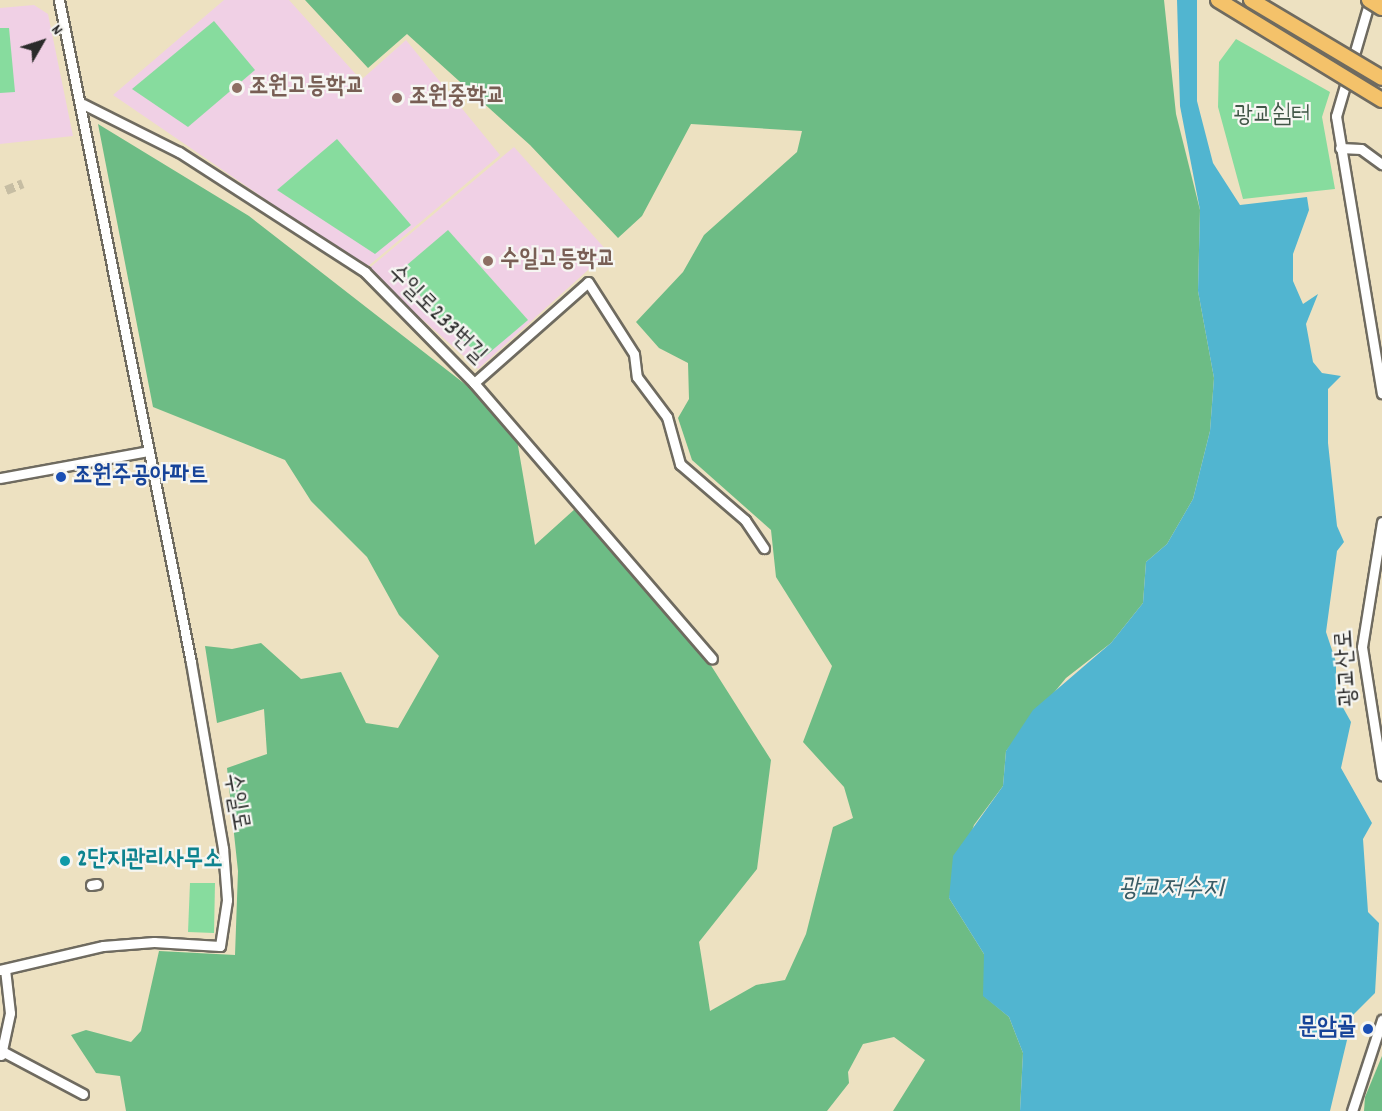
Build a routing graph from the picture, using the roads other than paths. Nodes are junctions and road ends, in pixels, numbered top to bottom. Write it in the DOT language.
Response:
graph roads {
  1 [pos="59,0"];
  2 [pos="1218,0"];
  3 [pos="1251,0"];
  4 [pos="1369,0"];
  5 [pos="1382,8"];
  6 [pos="1382,78"];
  7 [pos="1382,100"];
  8 [pos="82,104"];
  9 [pos="1340,148"];
  10 [pos="1382,164"];
  11 [pos="474,383"];
  12 [pos="1382,393"];
  13 [pos="148,451"];
  14 [pos="0,478"];
  15 [pos="1382,522"];
  16 [pos="764,548"];
  17 [pos="712,659"];
  18 [pos="1382,775"];
  19 [pos="2,970"];
  20 [pos="1382,1020"];
  21 [pos="1,1053"];
  22 [pos="83,1094"];
  23 [pos="1352,1111"];
  1 -- 8 [label="street"];
  2 -- 7 [label="highway, bridge"];
  3 -- 6 [label="highway, bridge"];
  4 -- 5 [label="highway, bridge"];
  4 -- 9 [label="street"];
  8 -- 11 [label="street, 수일로233번길"];
  8 -- 13 [label="street"];
  9 -- 10 [label="street"];
  9 -- 12 [label="street"];
  11 -- 16 [label="street, 수일로233번길"];
  11 -- 17 [label="street"];
  13 -- 14 [label="street"];
  13 -- 19 [label="street, 수일로"];
  15 -- 18 [label="street, 광교산로"];
  19 -- 21 [label="street"];
  20 -- 23 [label="street"];
  21 -- 22 [label="street"];
}
